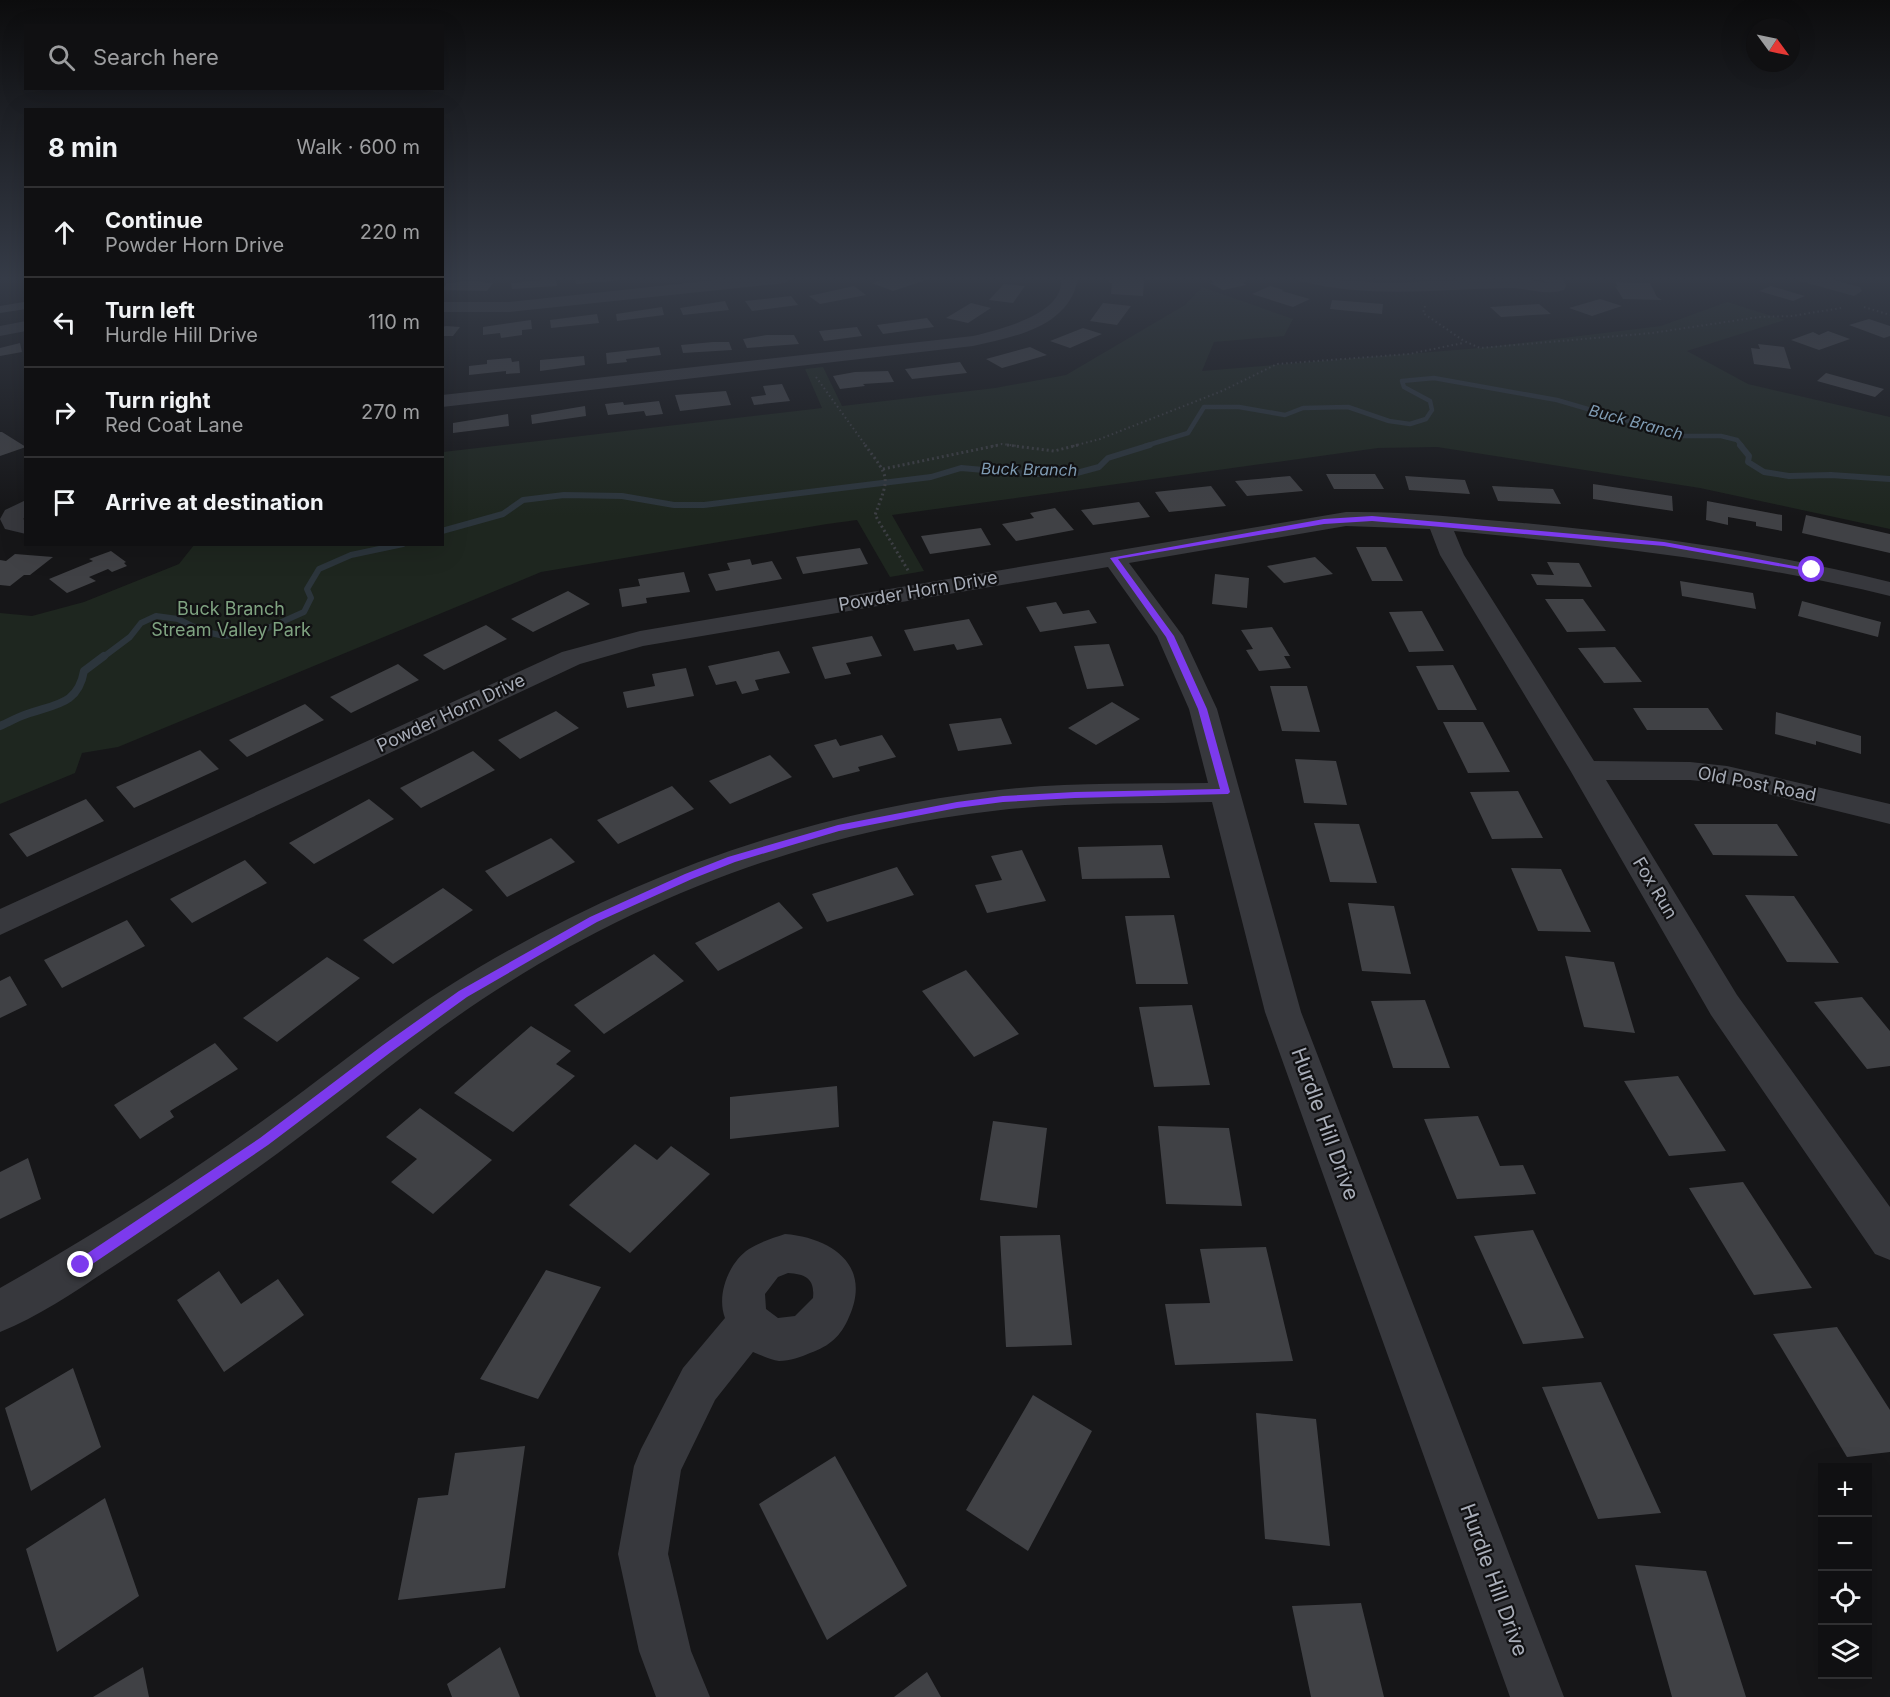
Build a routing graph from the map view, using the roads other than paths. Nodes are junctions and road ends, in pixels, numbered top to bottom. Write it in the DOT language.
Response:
graph roads {
  1 [pos="848,357"];
  2 [pos="444,401"];
  3 [pos="1439,523"];
  4 [pos="1113,558"];
  5 [pos="1890,589"];
  6 [pos="1585,770"];
  7 [pos="1225,792"];
  8 [pos="1890,814"];
  9 [pos="0,923"];
  10 [pos="1890,1241"];
  11 [pos="0,1311"];
  12 [pos="749,1323"];
  13 [pos="683,1697"];
  14 [pos="1537,1697"];
  1 -- 2 [label="street"];
  3 -- 4 [label="street, Powder Horn Drive"];
  3 -- 5 [label="street, Powder Horn Drive"];
  3 -- 6 [label="street, Fox Run"];
  4 -- 7 [label="street, Hurdle Hill Drive"];
  4 -- 9 [label="street, Powder Horn Drive"];
  6 -- 8 [label="street, Old Post Road"];
  6 -- 10 [label="street, Fox Run"];
  7 -- 11 [label="street"];
  7 -- 14 [label="street, Hurdle Hill Drive"];
  12 -- 13 [label="street"];
}
